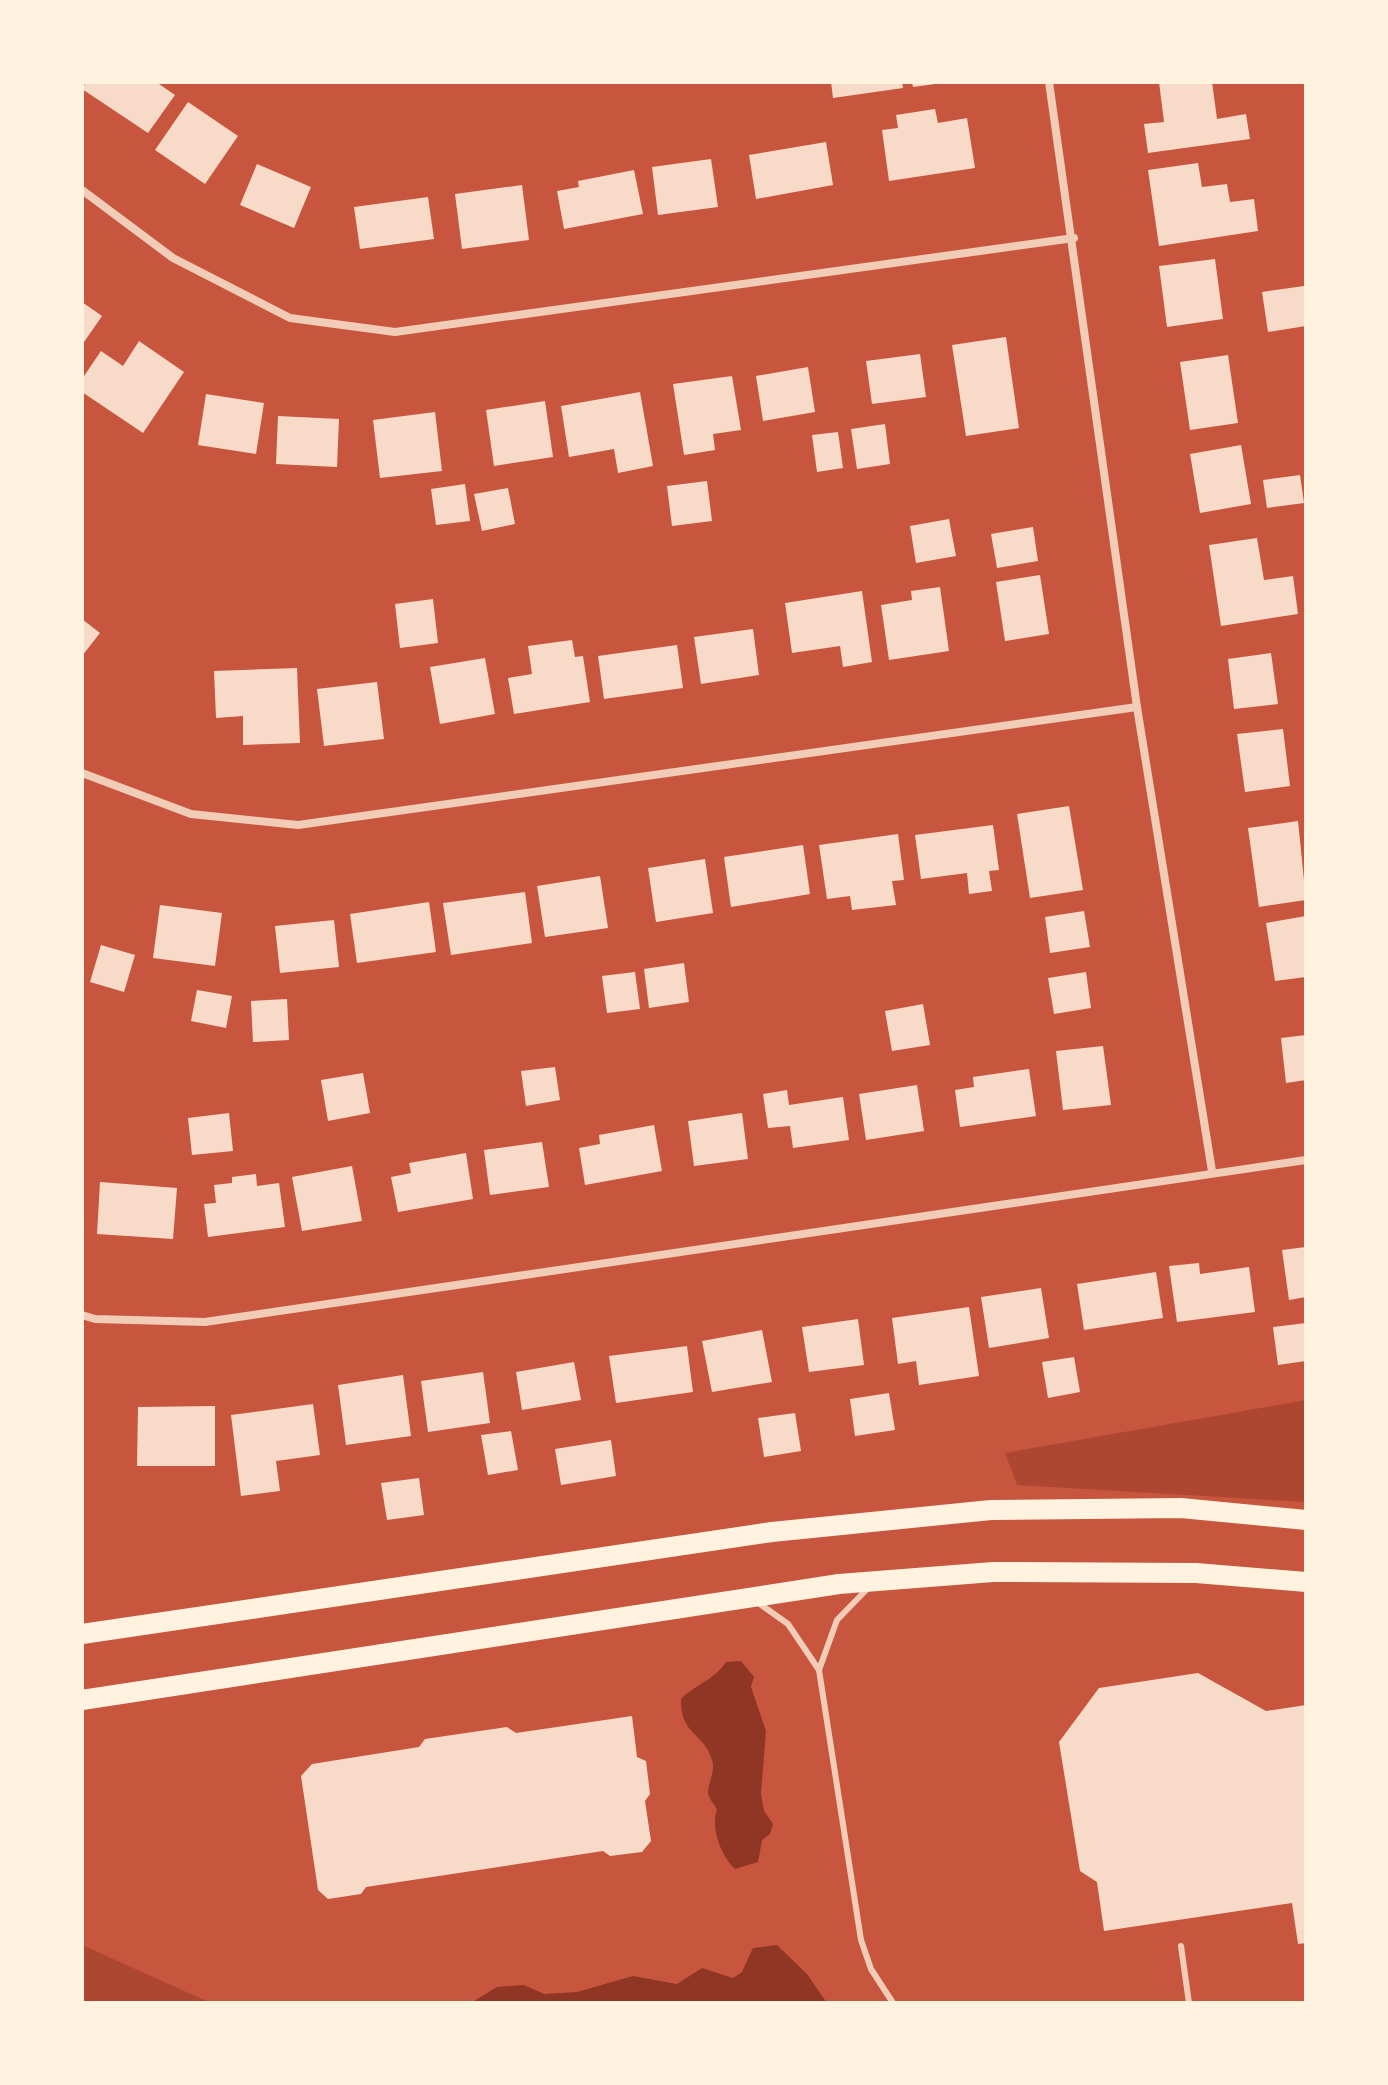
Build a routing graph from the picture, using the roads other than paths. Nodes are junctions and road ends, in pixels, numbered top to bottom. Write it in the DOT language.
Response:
graph roads {
  1 [pos="1049,82"];
  2 [pos="82,190"];
  3 [pos="1074,238"];
  4 [pos="1137,707"];
  5 [pos="82,773"];
  6 [pos="1306,1160"];
  7 [pos="1212,1171"];
  8 [pos="82,1315"];
  9 [pos="1306,1520"];
  10 [pos="876,1580"];
  11 [pos="1306,1582"];
  12 [pos="747,1596"];
  13 [pos="82,1634"];
  14 [pos="819,1670"];
  15 [pos="82,1700"];
  16 [pos="1181,1946"];
  17 [pos="893,2003"];
  18 [pos="1189,2003"];
  1 -- 3 [label="street"];
  2 -- 3 [label="street"];
  3 -- 4 [label="street"];
  4 -- 5 [label="street"];
  4 -- 7 [label="street"];
  6 -- 7 [label="street"];
  7 -- 8 [label="street"];
  9 -- 13 [label="main road"];
  10 -- 11 [label="main road"];
  10 -- 12 [label="main road"];
  10 -- 14 [label="lane"];
  12 -- 14 [label="lane"];
  12 -- 15 [label="main road"];
  14 -- 17 [label="lane"];
  16 -- 18 [label="lane"];
}
